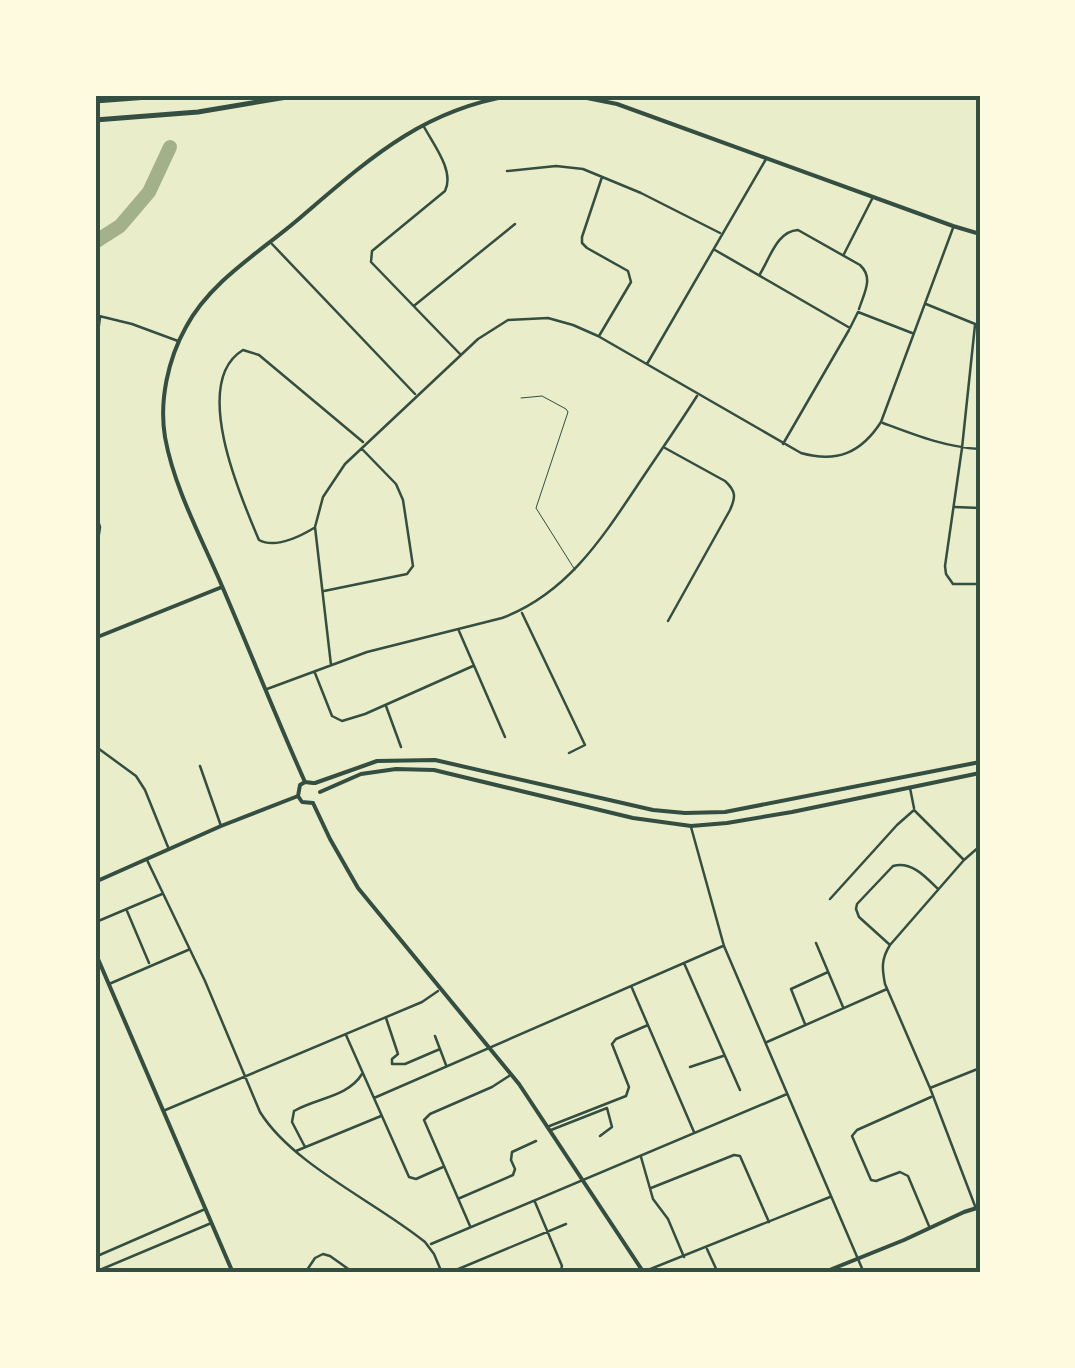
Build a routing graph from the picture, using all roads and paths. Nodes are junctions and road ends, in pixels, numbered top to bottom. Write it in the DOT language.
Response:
graph roads {
  1 [pos="175,95"];
  2 [pos="299,95"];
  3 [pos="515,95"];
  4 [pos="572,95"];
  5 [pos="95,101"];
  6 [pos="95,120"];
  7 [pos="422,124"];
  8 [pos="767,158"];
  9 [pos="507,171"];
  10 [pos="602,176"];
  11 [pos="873,196"];
  12 [pos="516,224"];
  13 [pos="954,226"];
  14 [pos="722,234"];
  15 [pos="980,234"];
  16 [pos="271,244"];
  17 [pos="713,250"];
  18 [pos="844,256"];
  19 [pos="760,276"];
  20 [pos="924,304"];
  21 [pos="414,306"];
  22 [pos="858,312"];
  23 [pos="98,316"];
  24 [pos="978,325"];
  25 [pos="850,328"];
  26 [pos="914,334"];
  27 [pos="598,336"];
  28 [pos="180,341"];
  29 [pos="460,355"];
  30 [pos="95,356"];
  31 [pos="647,364"];
  32 [pos="968,388"];
  33 [pos="980,389"];
  34 [pos="697,395"];
  35 [pos="417,396"];
  36 [pos="521,398"];
  37 [pos="881,422"];
  38 [pos="783,444"];
  39 [pos="363,446"];
  40 [pos="663,446"];
  41 [pos="962,448"];
  42 [pos="980,449"];
  43 [pos="954,507"];
  44 [pos="980,508"];
  45 [pos="95,512"];
  46 [pos="315,527"];
  47 [pos="95,535"];
  48 [pos="575,570"];
  49 [pos="980,584"];
  50 [pos="222,587"];
  51 [pos="322,591"];
  52 [pos="520,611"];
  53 [pos="668,620"];
  54 [pos="458,630"];
  55 [pos="95,638"];
  56 [pos="331,665"];
  57 [pos="473,666"];
  58 [pos="314,671"];
  59 [pos="266,689"];
  60 [pos="385,704"];
  61 [pos="505,737"];
  62 [pos="95,746"];
  63 [pos="401,747"];
  64 [pos="569,754"];
  65 [pos="980,762"];
  66 [pos="200,766"];
  67 [pos="980,774"];
  68 [pos="305,782"];
  69 [pos="315,783"];
  70 [pos="910,788"];
  71 [pos="320,792"];
  72 [pos="298,796"];
  73 [pos="314,803"];
  74 [pos="914,810"];
  75 [pos="221,826"];
  76 [pos="691,826"];
  77 [pos="980,846"];
  78 [pos="169,848"];
  79 [pos="147,858"];
  80 [pos="964,860"];
  81 [pos="95,882"];
  82 [pos="938,890"];
  83 [pos="163,894"];
  84 [pos="830,899"];
  85 [pos="126,910"];
  86 [pos="96,922"];
  87 [pos="816,943"];
  88 [pos="890,945"];
  89 [pos="724,946"];
  90 [pos="189,949"];
  91 [pos="95,952"];
  92 [pos="684,963"];
  93 [pos="150,966"];
  94 [pos="828,972"];
  95 [pos="109,984"];
  96 [pos="632,986"];
  97 [pos="887,989"];
  98 [pos="440,990"];
  99 [pos="843,1008"];
  100 [pos="386,1017"];
  101 [pos="648,1025"];
  102 [pos="805,1025"];
  103 [pos="345,1034"];
  104 [pos="435,1036"];
  105 [pos="766,1042"];
  106 [pos="489,1048"];
  107 [pos="440,1049"];
  108 [pos="725,1056"];
  109 [pos="447,1066"];
  110 [pos="690,1067"];
  111 [pos="980,1068"];
  112 [pos="362,1074"];
  113 [pos="512,1074"];
  114 [pos="245,1076"];
  115 [pos="930,1088"];
  116 [pos="740,1090"];
  117 [pos="788,1093"];
  118 [pos="932,1097"];
  119 [pos="374,1098"];
  120 [pos="164,1112"];
  121 [pos="382,1115"];
  122 [pos="548,1129"];
  123 [pos="694,1134"];
  124 [pos="600,1136"];
  125 [pos="536,1140"];
  126 [pos="305,1147"];
  127 [pos="296,1150"];
  128 [pos="641,1155"];
  129 [pos="444,1167"];
  130 [pos="582,1180"];
  131 [pos="651,1188"];
  132 [pos="831,1196"];
  133 [pos="459,1198"];
  134 [pos="534,1200"];
  135 [pos="978,1208"];
  136 [pos="205,1209"];
  137 [pos="769,1222"];
  138 [pos="211,1223"];
  139 [pos="566,1224"];
  140 [pos="471,1227"];
  141 [pos="930,1228"];
  142 [pos="546,1232"];
  143 [pos="428,1246"];
  144 [pos="706,1248"];
  145 [pos="95,1257"];
  146 [pos="684,1257"];
  147 [pos="857,1258"];
  148 [pos="456,1270"];
  149 [pos="95,1272"];
  150 [pos="561,1272"];
  151 [pos="232,1273"];
  152 [pos="305,1273"];
  153 [pos="354,1273"];
  154 [pos="442,1273"];
  155 [pos="584,1273"];
  156 [pos="643,1273"];
  157 [pos="718,1273"];
  158 [pos="822,1273"];
  159 [pos="864,1273"];
  1 -- 5 [label="highway"];
  2 -- 6 [label="highway"];
  3 -- 7 [label="street"];
  4 -- 8 [label="street"];
  7 -- 16 [label="street"];
  7 -- 21 [label="street"];
  8 -- 11 [label="street"];
  8 -- 14 [label="street"];
  9 -- 10 [label="street"];
  10 -- 14 [label="street"];
  10 -- 27 [label="street"];
  11 -- 13 [label="street"];
  11 -- 18 [label="street"];
  12 -- 21 [label="street"];
  13 -- 15 [label="street"];
  13 -- 20 [label="street"];
  14 -- 17 [label="street"];
  16 -- 28 [label="street"];
  16 -- 35 [label="street"];
  17 -- 19 [label="street"];
  17 -- 31 [label="street"];
  18 -- 19 [label="street"];
  18 -- 22 [label="street"];
  19 -- 25 [label="street"];
  20 -- 24 [label="street"];
  20 -- 26 [label="street"];
  21 -- 29 [label="street"];
  22 -- 25 [label="street"];
  22 -- 26 [label="street"];
  23 -- 28 [label="street"];
  23 -- 30 [label="street"];
  24 -- 32 [label="street"];
  25 -- 38 [label="street"];
  26 -- 37 [label="street"];
  27 -- 29 [label="street"];
  27 -- 31 [label="street"];
  28 -- 50 [label="street"];
  29 -- 35 [label="street"];
  31 -- 34 [label="street"];
  32 -- 33 [label="street"];
  32 -- 41 [label="street"];
  34 -- 38 [label="street"];
  34 -- 40 [label="street"];
  35 -- 39 [label="street"];
  36 -- 48 [label="lane"];
  37 -- 38 [label="street"];
  37 -- 41 [label="street"];
  39 -- 46 [label="street"];
  39 -- 46 [label="street"];
  39 -- 51 [label="street"];
  40 -- 48 [label="street"];
  40 -- 53 [label="street"];
  41 -- 42 [label="street"];
  41 -- 43 [label="street"];
  43 -- 44 [label="street"];
  43 -- 49 [label="street"];
  45 -- 47 [label="street"];
  46 -- 51 [label="street"];
  48 -- 52 [label="street"];
  50 -- 55 [label="street"];
  50 -- 59 [label="street"];
  51 -- 56 [label="street"];
  52 -- 54 [label="street"];
  52 -- 64 [label="street"];
  54 -- 56 [label="street"];
  54 -- 57 [label="street"];
  56 -- 58 [label="street"];
  57 -- 60 [label="street"];
  57 -- 61 [label="street"];
  58 -- 59 [label="street"];
  58 -- 60 [label="street"];
  59 -- 68 [label="street"];
  60 -- 63 [label="street"];
  62 -- 78 [label="street"];
  65 -- 69 [label="street"];
  66 -- 75 [label="street"];
  67 -- 70 [label="street"];
  68 -- 69 [label="street"];
  68 -- 72 [label="street"];
  69 -- 71 [label="street"];
  70 -- 74 [label="street"];
  70 -- 76 [label="street"];
  71 -- 73 [label="street"];
  71 -- 76 [label="street"];
  72 -- 73 [label="street"];
  72 -- 75 [label="street"];
  73 -- 98 [label="street"];
  74 -- 80 [label="street"];
  74 -- 84 [label="street"];
  75 -- 78 [label="street"];
  76 -- 89 [label="street"];
  77 -- 80 [label="street"];
  78 -- 79 [label="street"];
  79 -- 81 [label="street"];
  79 -- 83 [label="street"];
  80 -- 82 [label="street"];
  82 -- 88 [label="street"];
  82 -- 88 [label="street"];
  83 -- 85 [label="street"];
  83 -- 90 [label="street"];
  85 -- 86 [label="street"];
  85 -- 93 [label="street"];
  87 -- 94 [label="street"];
  88 -- 97 [label="street"];
  89 -- 92 [label="street"];
  89 -- 105 [label="street"];
  90 -- 93 [label="street"];
  90 -- 114 [label="street"];
  91 -- 95 [label="street"];
  92 -- 96 [label="street"];
  92 -- 108 [label="street"];
  93 -- 95 [label="street"];
  94 -- 99 [label="street"];
  94 -- 102 [label="street"];
  95 -- 120 [label="street"];
  96 -- 101 [label="street"];
  96 -- 106 [label="street"];
  97 -- 99 [label="street"];
  97 -- 115 [label="street"];
  98 -- 100 [label="street"];
  98 -- 106 [label="street"];
  99 -- 102 [label="street"];
  100 -- 103 [label="street"];
  100 -- 107 [label="street"];
  101 -- 122 [label="street"];
  101 -- 123 [label="street"];
  102 -- 105 [label="street"];
  103 -- 112 [label="street"];
  103 -- 114 [label="street"];
  104 -- 107 [label="street"];
  105 -- 117 [label="street"];
  106 -- 109 [label="street"];
  106 -- 113 [label="street"];
  107 -- 109 [label="street"];
  108 -- 110 [label="street"];
  108 -- 116 [label="street"];
  109 -- 119 [label="street"];
  111 -- 115 [label="street"];
  112 -- 119 [label="street"];
  112 -- 126 [label="street"];
  113 -- 122 [label="street"];
  113 -- 129 [label="street"];
  114 -- 120 [label="street"];
  114 -- 127 [label="street"];
  115 -- 118 [label="street"];
  117 -- 123 [label="street"];
  117 -- 132 [label="street"];
  118 -- 135 [label="street"];
  118 -- 141 [label="street"];
  119 -- 121 [label="street"];
  120 -- 136 [label="street"];
  121 -- 126 [label="street"];
  121 -- 129 [label="street"];
  122 -- 124 [label="street"];
  122 -- 130 [label="street"];
  123 -- 128 [label="street"];
  125 -- 133 [label="street"];
  126 -- 127 [label="street"];
  127 -- 143 [label="street"];
  128 -- 130 [label="street"];
  128 -- 131 [label="street"];
  129 -- 133 [label="street"];
  130 -- 134 [label="street"];
  130 -- 156 [label="street"];
  131 -- 137 [label="street"];
  131 -- 146 [label="street"];
  132 -- 137 [label="street"];
  132 -- 147 [label="street"];
  133 -- 140 [label="street"];
  134 -- 140 [label="street"];
  134 -- 142 [label="street"];
  135 -- 141 [label="street"];
  136 -- 138 [label="street"];
  136 -- 145 [label="street"];
  137 -- 144 [label="street"];
  138 -- 149 [label="street"];
  138 -- 151 [label="street"];
  139 -- 142 [label="street"];
  140 -- 143 [label="street"];
  141 -- 147 [label="street"];
  142 -- 148 [label="street"];
  142 -- 150 [label="street"];
  143 -- 154 [label="street"];
  144 -- 146 [label="street"];
  144 -- 157 [label="street"];
  146 -- 156 [label="street"];
  147 -- 158 [label="street"];
  147 -- 159 [label="street"];
  150 -- 155 [label="street"];
  152 -- 153 [label="street"];
}
